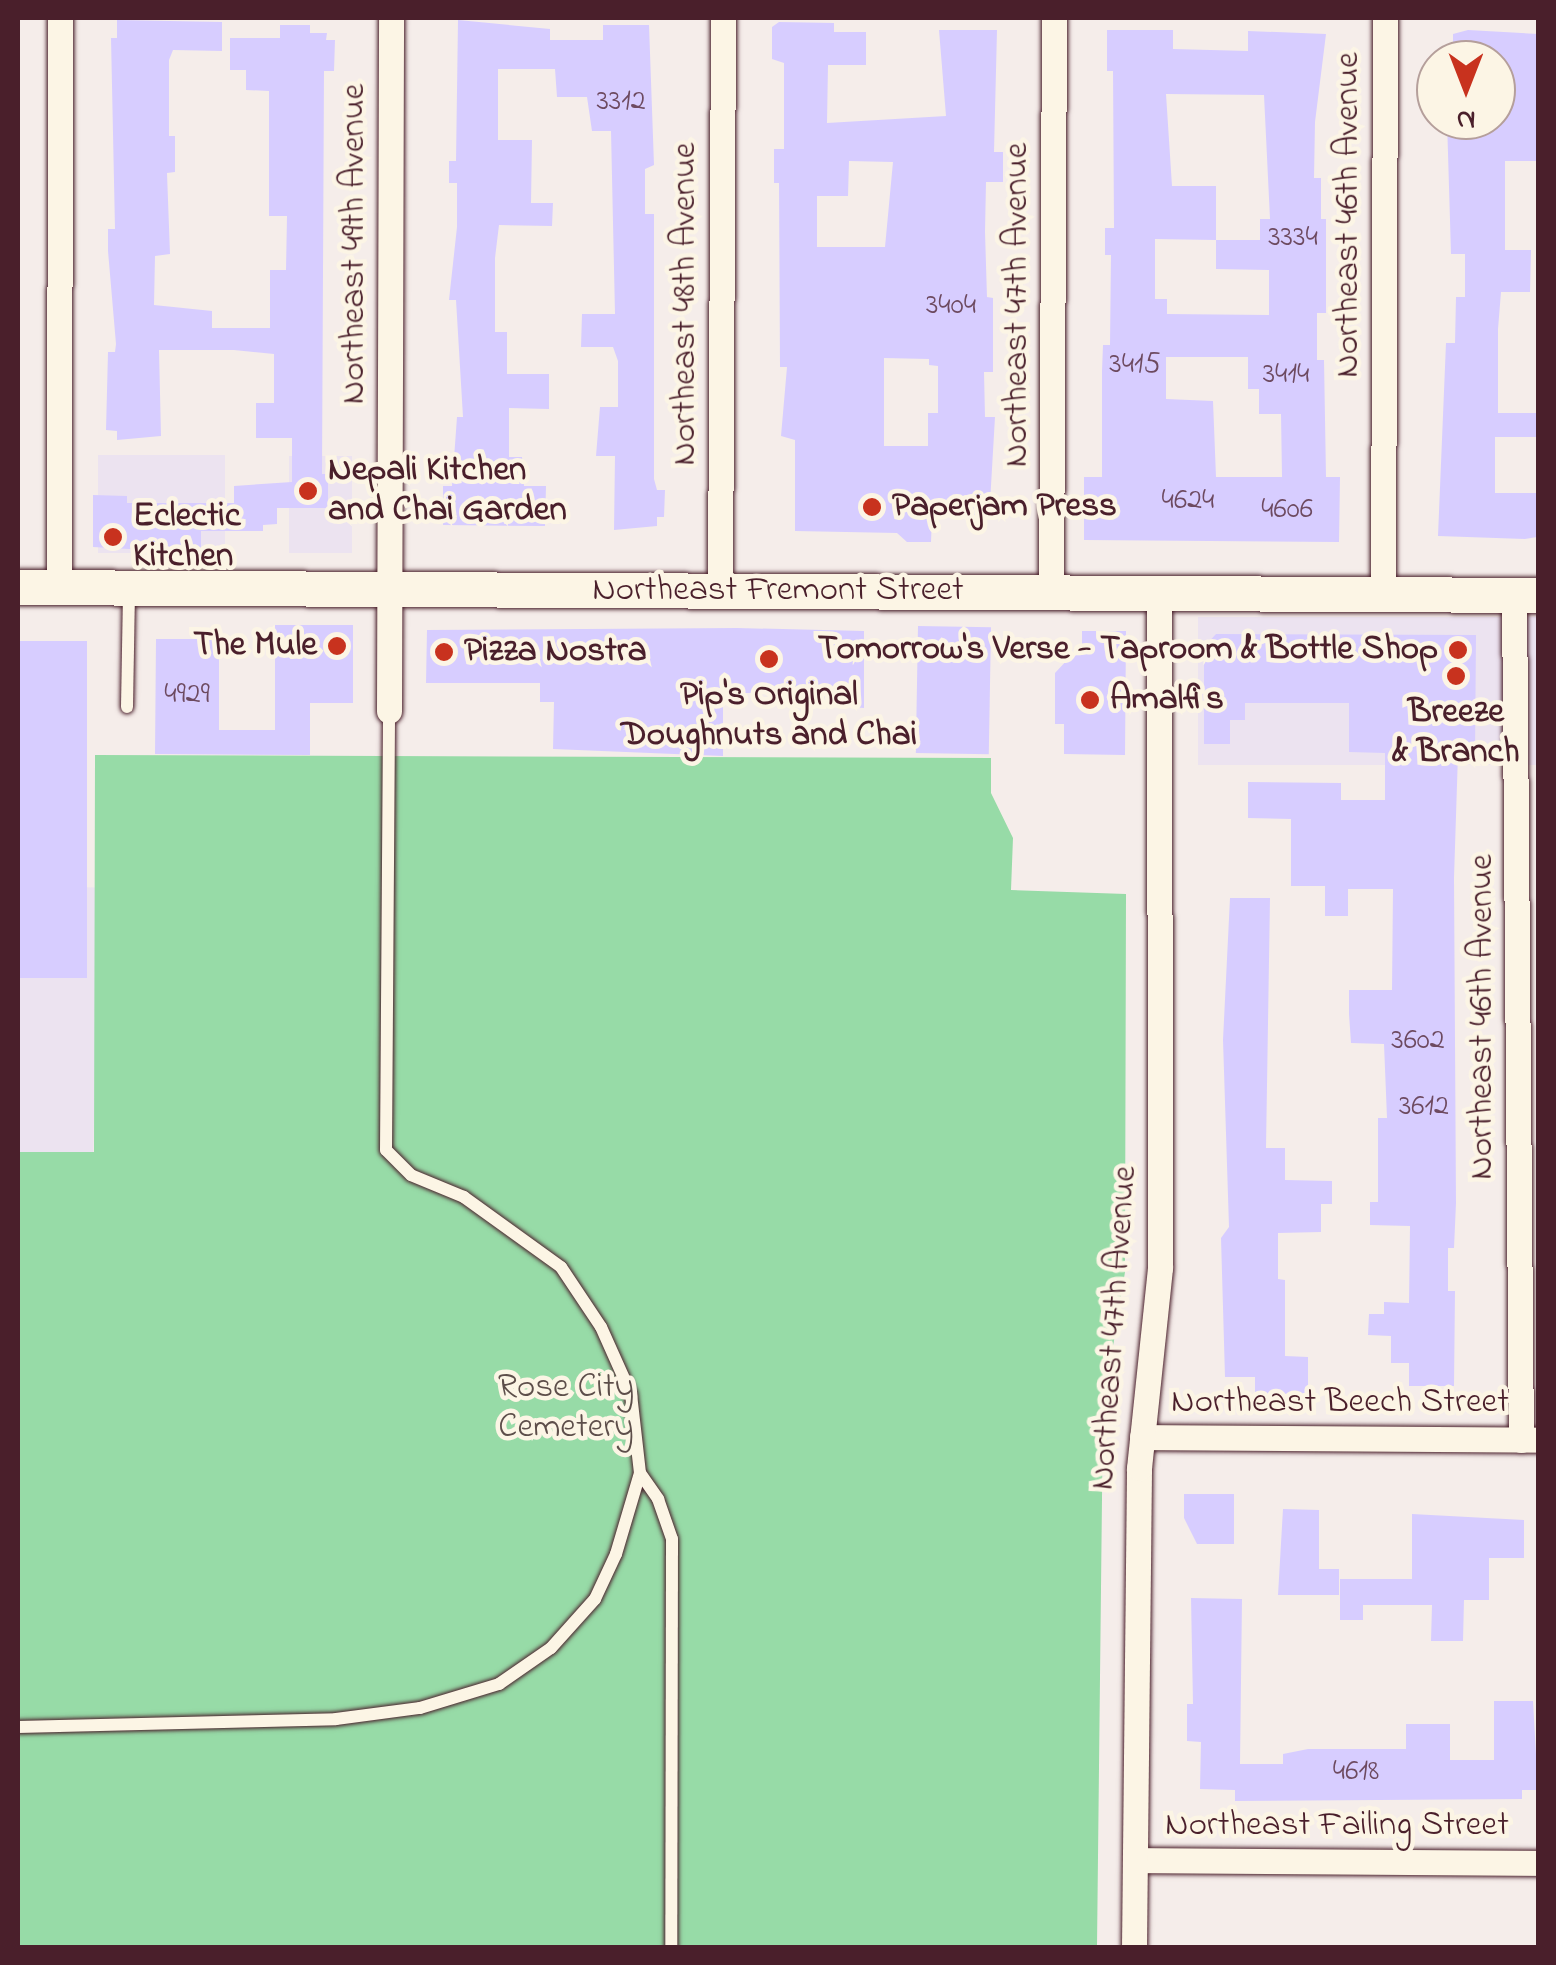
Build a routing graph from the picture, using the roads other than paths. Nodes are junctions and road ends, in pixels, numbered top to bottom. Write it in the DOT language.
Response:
graph roads {
  1 [pos="60,18"];
  2 [pos="391,18"];
  3 [pos="723,18"];
  4 [pos="1054,18"];
  5 [pos="1385,18"];
  6 [pos="18,587"];
  7 [pos="58,587"];
  8 [pos="129,588"];
  9 [pos="389,589"];
  10 [pos="720,590"];
  11 [pos="1051,592"];
  12 [pos="1160,593"];
  13 [pos="1382,594"];
  14 [pos="1526,594"];
  15 [pos="127,707"];
  16 [pos="389,711"];
  17 [pos="1142,1437"];
  18 [pos="1530,1440"];
  19 [pos="640,1473"];
  20 [pos="18,1727"];
  21 [pos="1135,1860"];
  22 [pos="1538,1862"];
  23 [pos="671,1948"];
  24 [pos="1134,1948"];
  1 -- 7 [label="street"];
  2 -- 9 [label="street, Northeast 49th Avenue"];
  3 -- 10 [label="street, Northeast 48th Avenue"];
  4 -- 11 [label="street, Northeast 47th Avenue"];
  5 -- 13 [label="street, Northeast 46th Avenue"];
  6 -- 7 [label="main road, Northeast Fremont Street"];
  7 -- 8 [label="main road, Northeast Fremont Street"];
  8 -- 9 [label="main road, Northeast Fremont Street"];
  8 -- 15 [label="lane"];
  9 -- 10 [label="main road, Northeast Fremont Street"];
  9 -- 16 [label="street, Northeast 49th Avenue"];
  10 -- 11 [label="main road, Northeast Fremont Street"];
  11 -- 12 [label="main road, Northeast Fremont Street"];
  12 -- 13 [label="main road, Northeast Fremont Street"];
  12 -- 17 [label="street, Northeast 47th Avenue"];
  13 -- 14 [label="main road, Northeast Fremont Street"];
  14 -- 18 [label="street, Northeast 46th Avenue"];
  16 -- 19 [label="lane"];
  17 -- 18 [label="street, Northeast Beech Street"];
  17 -- 21 [label="street, Northeast 47th Avenue"];
  19 -- 20 [label="lane"];
  19 -- 23 [label="lane"];
  21 -- 22 [label="street, Northeast Failing Street"];
  21 -- 24 [label="street, Northeast 47th Avenue"];
}
